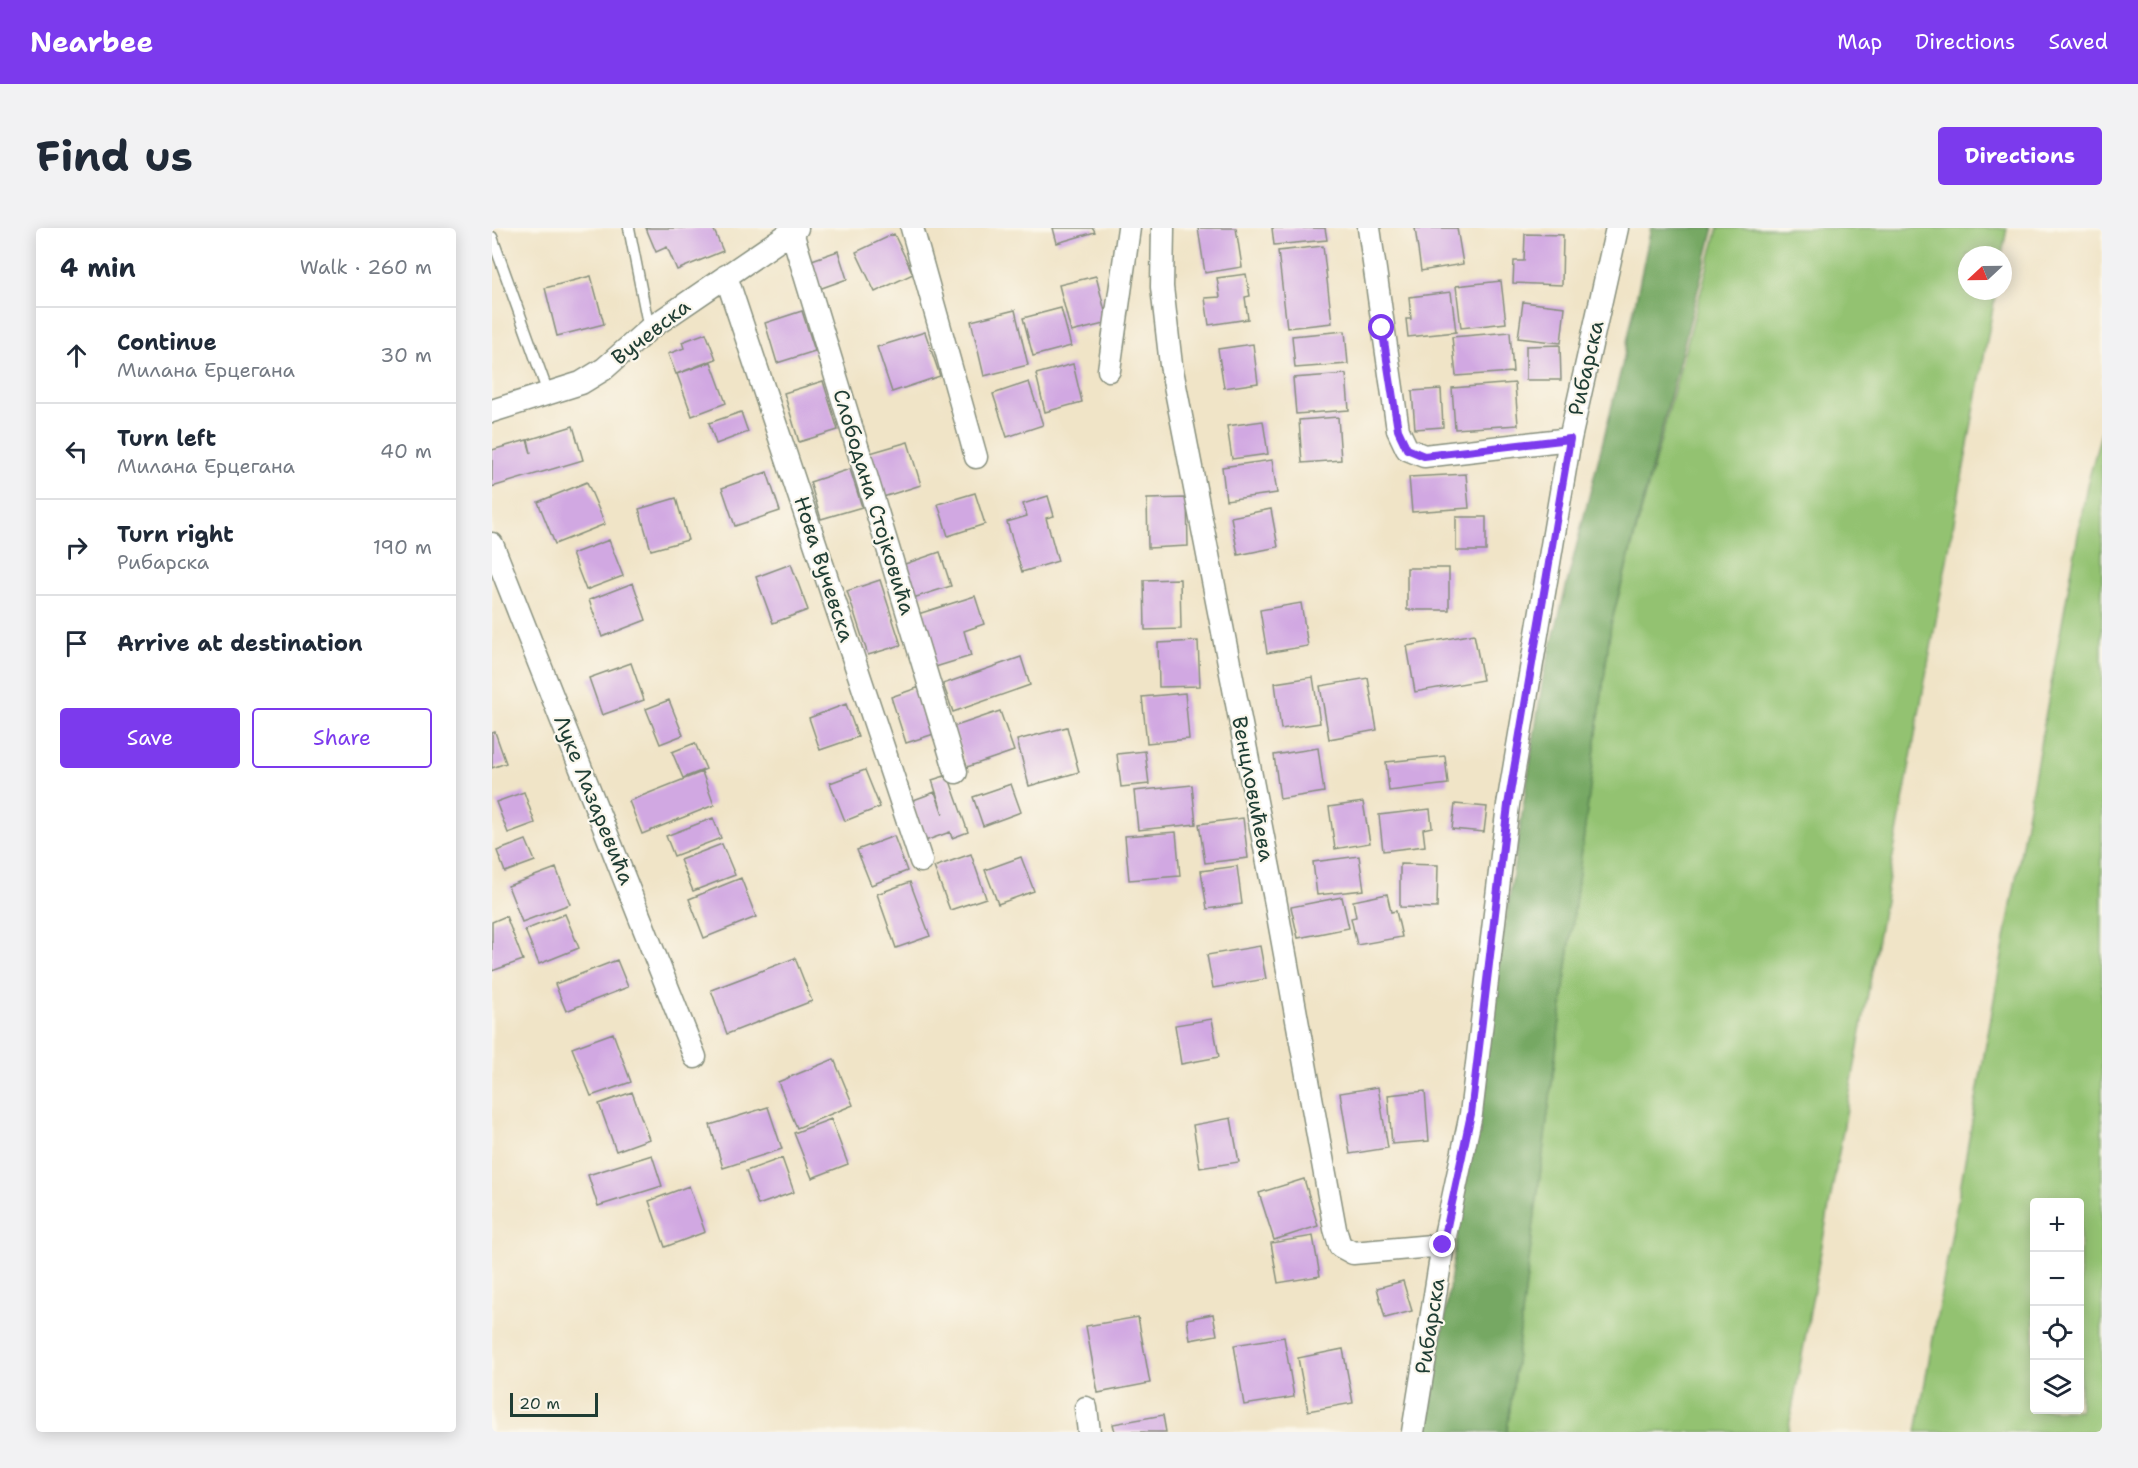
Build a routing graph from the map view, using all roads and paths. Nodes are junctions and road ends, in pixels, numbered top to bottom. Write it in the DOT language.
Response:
graph roads {
  1 [pos="629,228"];
  2 [pos="912,228"];
  3 [pos="1129,228"];
  4 [pos="1163,228"];
  5 [pos="1369,228"];
  6 [pos="1617,228"];
  7 [pos="794,230"];
  8 [pos="492,237"];
  9 [pos="726,276"];
  10 [pos="649,329"];
  11 [pos="1109,370"];
  12 [pos="548,393"];
  13 [pos="492,411"];
  14 [pos="1570,439"];
  15 [pos="976,457"];
  16 [pos="492,543"];
  17 [pos="956,772"];
  18 [pos="921,861"];
  19 [pos="695,1057"];
  20 [pos="1443,1245"];
  21 [pos="1086,1408"];
  22 [pos="1089,1432"];
  23 [pos="1413,1432"];
  1 -- 10 [label="lane"];
  2 -- 15 [label="street"];
  3 -- 11 [label="street"];
  4 -- 20 [label="street, Венцловићева"];
  5 -- 14 [label="street"];
  6 -- 14 [label="street, Рибарска"];
  7 -- 9 [label="street, Вучевска"];
  7 -- 17 [label="street, Слободана Стојковића"];
  8 -- 12 [label="lane"];
  9 -- 10 [label="street, Вучевска"];
  9 -- 18 [label="street, Нова Вучевска"];
  10 -- 12 [label="street, Вучевска"];
  12 -- 13 [label="street, Вучевска"];
  14 -- 20 [label="street, Рибарска"];
  16 -- 19 [label="street, Луке Лазаревића"];
  20 -- 23 [label="street, Рибарска"];
  21 -- 22 [label="street"];
}
